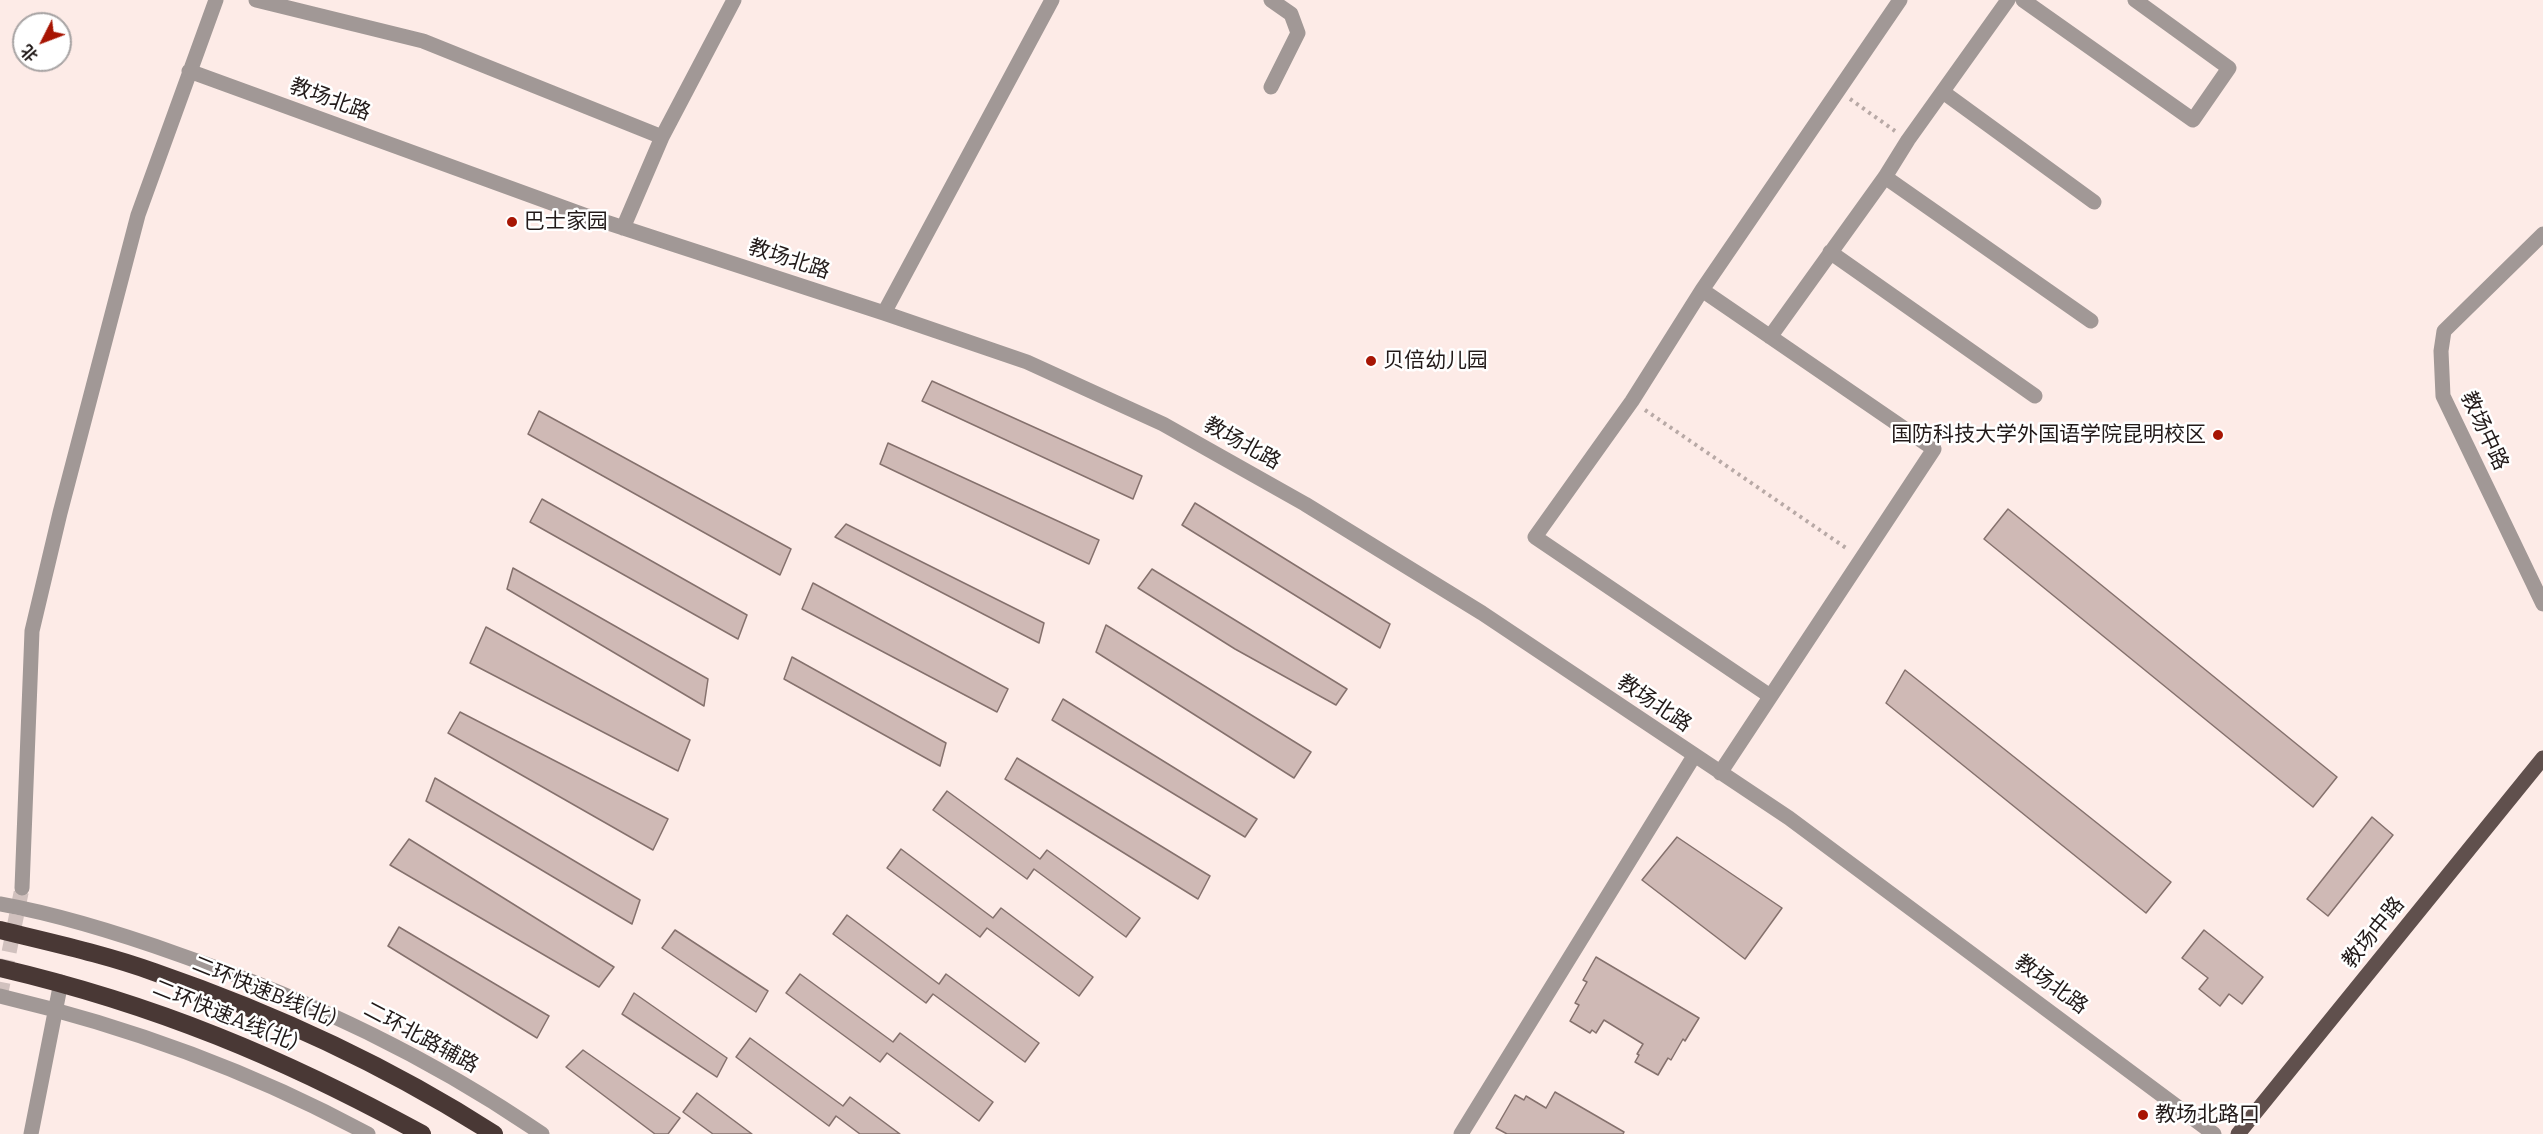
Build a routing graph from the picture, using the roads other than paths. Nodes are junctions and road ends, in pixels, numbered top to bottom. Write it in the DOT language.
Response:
graph roads {
  1 [pos="216,0"];
  2 [pos="256,0"];
  3 [pos="734,0"];
  4 [pos="1052,0"];
  5 [pos="1271,0"];
  6 [pos="1900,0"];
  7 [pos="2008,0"];
  8 [pos="2023,0"];
  9 [pos="2134,0"];
  10 [pos="189,71"];
  11 [pos="1271,87"];
  12 [pos="1943,93"];
  13 [pos="662,137"];
  14 [pos="1885,177"];
  15 [pos="2094,202"];
  16 [pos="624,228"];
  17 [pos="2543,234"];
  18 [pos="1830,252"];
  19 [pos="1702,290"];
  20 [pos="884,313"];
  21 [pos="2091,321"];
  22 [pos="1770,337"];
  23 [pos="2035,396"];
  24 [pos="2543,604"];
  25 [pos="1770,696"];
  26 [pos="1694,756"];
  27 [pos="2543,758"];
  28 [pos="1720,773"];
  29 [pos="22,888"];
  30 [pos="0,904"];
  31 [pos="0,930"];
  32 [pos="0,968"];
  33 [pos="61,982"];
  34 [pos="0,996"];
  35 [pos="55,1009"];
  36 [pos="31,1134"];
  37 [pos="368,1134"];
  38 [pos="422,1134"];
  39 [pos="494,1134"];
  40 [pos="542,1134"];
  41 [pos="1461,1134"];
  42 [pos="2214,1134"];
  43 [pos="2238,1134"];
  1 -- 10 [label="street"];
  2 -- 13 [label="street"];
  3 -- 13 [label="street"];
  4 -- 20 [label="street"];
  5 -- 11 [label="street"];
  6 -- 19 [label="street"];
  7 -- 12 [label="street"];
  8 -- 9 [label="street"];
  10 -- 16 [label="street, 教场北路"];
  10 -- 29 [label="street"];
  12 -- 14 [label="street"];
  12 -- 15 [label="street"];
  13 -- 16 [label="street"];
  14 -- 18 [label="street"];
  14 -- 21 [label="street"];
  16 -- 20 [label="street, 教场北路"];
  17 -- 24 [label="street, 教场中路"];
  18 -- 22 [label="street"];
  18 -- 23 [label="street"];
  19 -- 22 [label="street"];
  19 -- 25 [label="street"];
  20 -- 26 [label="street, 教场北路"];
  22 -- 25 [label="street"];
  25 -- 28 [label="street"];
  26 -- 28 [label="street, 教场北路"];
  26 -- 41 [label="street"];
  27 -- 43 [label="main road, 教场中路"];
  28 -- 42 [label="street, 教场北路"];
  30 -- 40 [label="street, 二环北路辅路"];
  31 -- 39 [label="highway, 二环快速B线(北)"];
  32 -- 33 [label="highway, 二环快速A线(北)"];
  33 -- 35 [label="street"];
  33 -- 38 [label="highway, 二环快速A线(北)"];
  34 -- 35 [label="street"];
  35 -- 36 [label="street"];
  35 -- 37 [label="street"];
}
